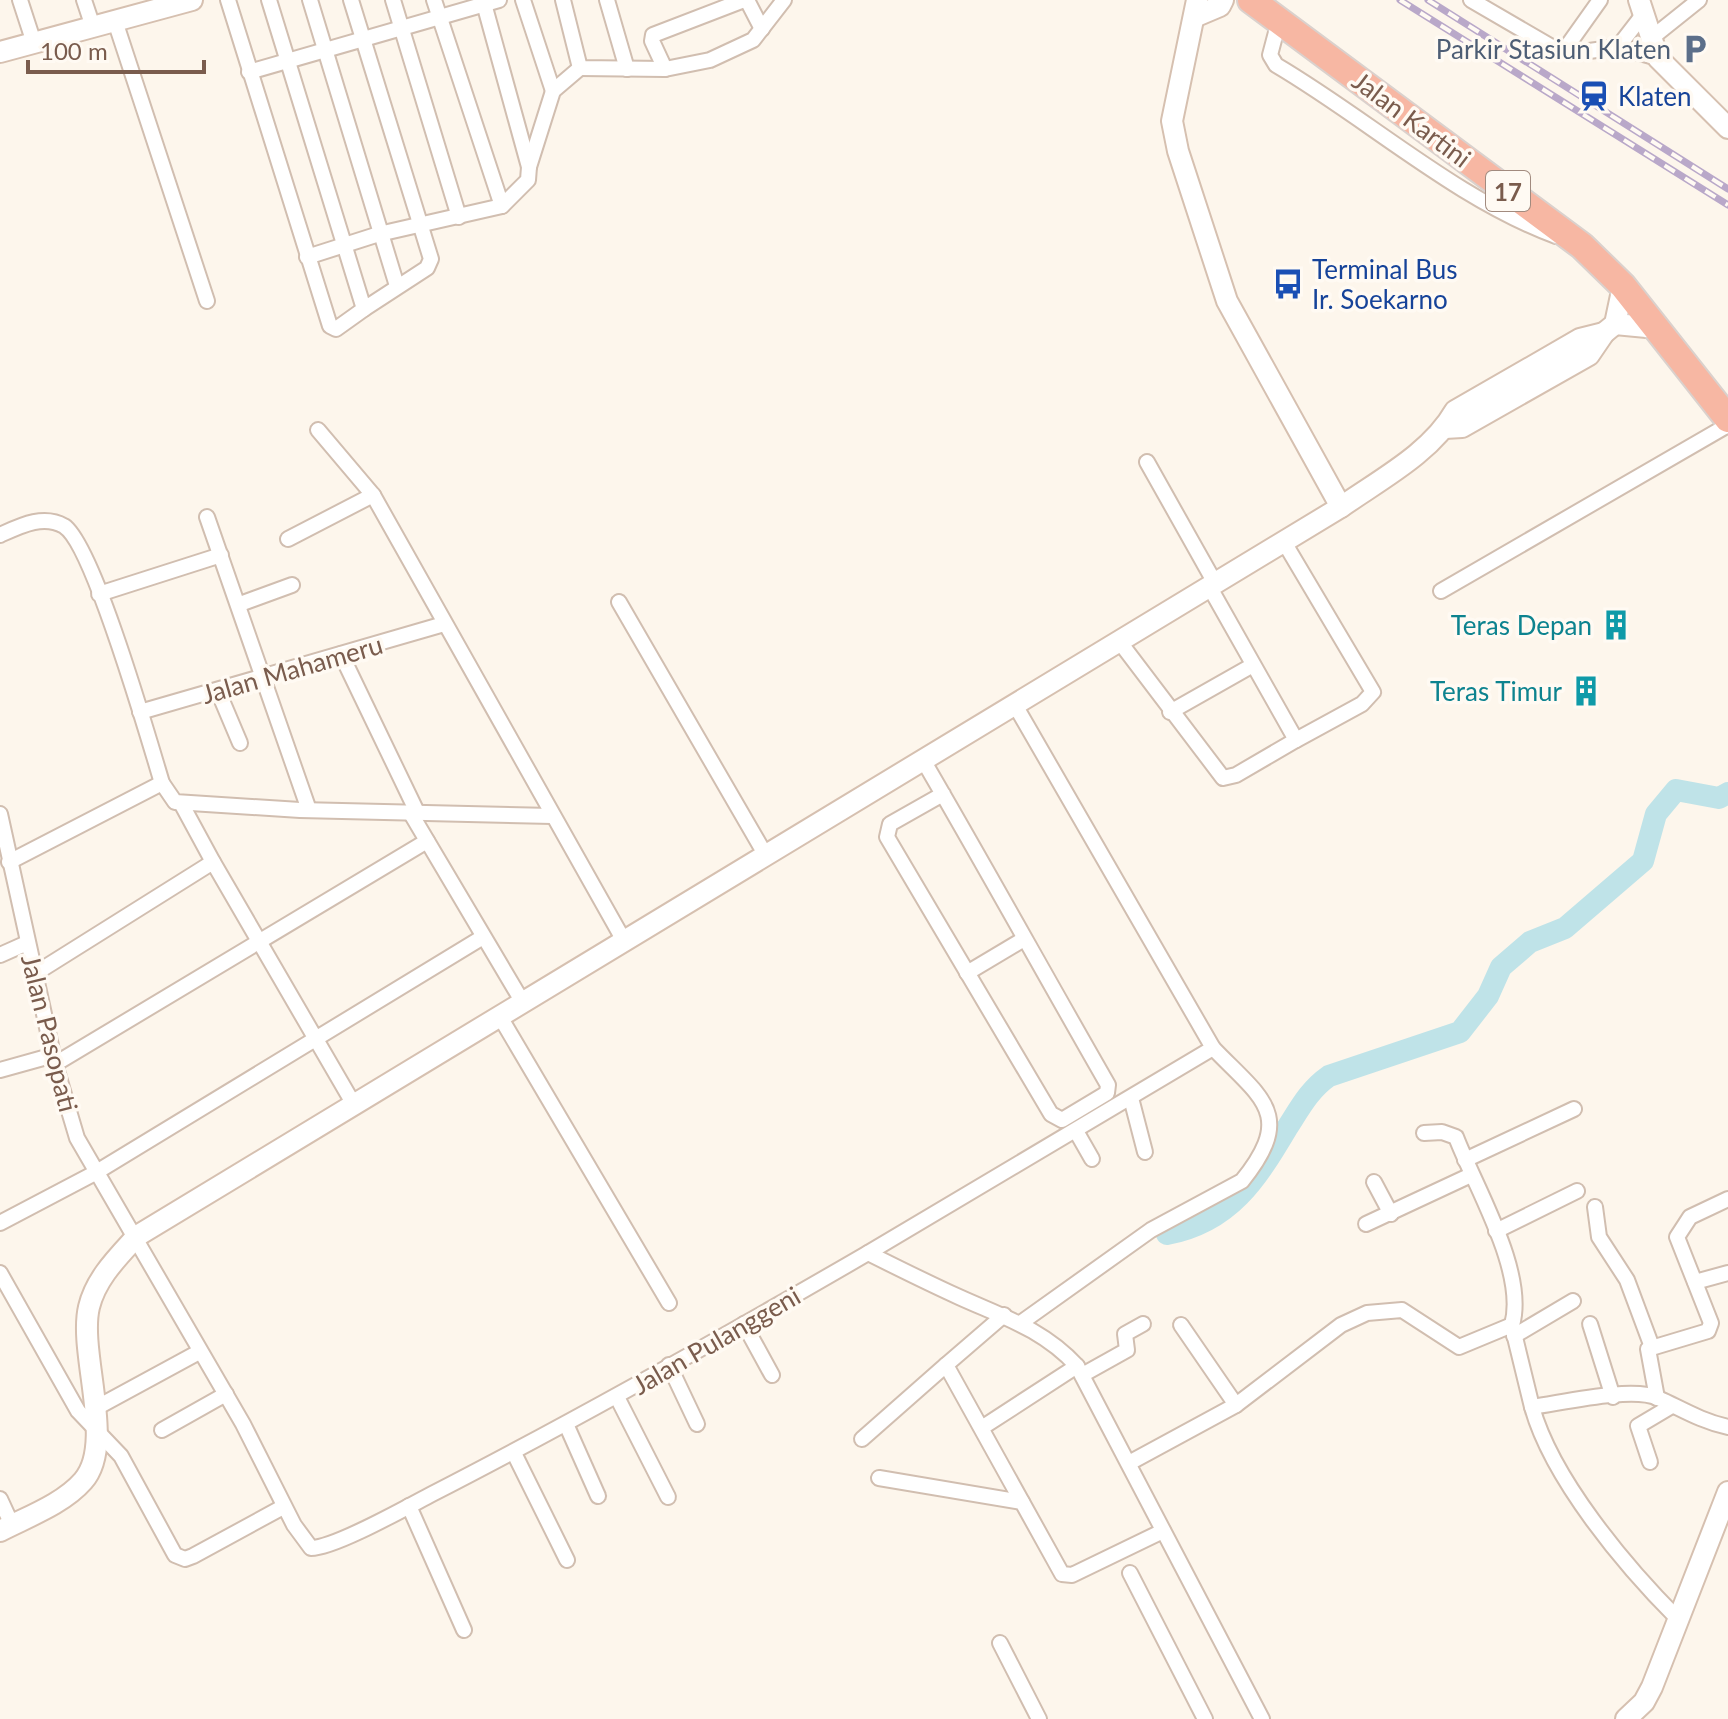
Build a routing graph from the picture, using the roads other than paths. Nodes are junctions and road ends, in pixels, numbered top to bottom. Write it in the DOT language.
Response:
graph roads {
  1 [pos="20,0"];
  2 [pos="84,0"];
  3 [pos="228,0"];
  4 [pos="269,0"];
  5 [pos="310,0"];
  6 [pos="351,0"];
  7 [pos="393,0"];
  8 [pos="434,0"];
  9 [pos="523,0"];
  10 [pos="563,0"];
  11 [pos="607,0"];
  12 [pos="745,0"];
  13 [pos="784,0"];
  14 [pos="1223,0"];
  15 [pos="1251,0"];
  16 [pos="1471,0"];
  17 [pos="1600,0"];
  18 [pos="1699,0"];
  19 [pos="182,1"];
  20 [pos="489,1"];
  21 [pos="137,7"];
  22 [pos="1640,8"];
  23 [pos="1196,9"];
  24 [pos="439,16"];
  25 [pos="115,21"];
  26 [pos="1279,21"];
  27 [pos="93,27"];
  28 [pos="401,27"];
  29 [pos="762,29"];
  30 [pos="361,38"];
  31 [pos="34,43"];
  32 [pos="1618,47"];
  33 [pos="323,48"];
  34 [pos="1653,49"];
  35 [pos="1557,50"];
  36 [pos="0,52"];
  37 [pos="288,59"];
  38 [pos="580,68"];
  39 [pos="627,69"];
  40 [pos="665,69"];
  41 [pos="249,72"];
  42 [pos="553,91"];
  43 [pos="1724,119"];
  44 [pos="529,167"];
  45 [pos="502,206"];
  46 [pos="459,217"];
  47 [pos="420,225"];
  48 [pos="379,234"];
  49 [pos="343,245"];
  50 [pos="1582,246"];
  51 [pos="307,257"];
  52 [pos="397,286"];
  53 [pos="1623,286"];
  54 [pos="207,301"];
  55 [pos="364,309"];
  56 [pos="1610,328"];
  57 [pos="1657,328"];
  58 [pos="1728,422"];
  59 [pos="318,430"];
  60 [pos="1147,462"];
  61 [pos="373,495"];
  62 [pos="1341,507"];
  63 [pos="207,517"];
  64 [pos="0,535"];
  65 [pos="288,539"];
  66 [pos="1284,542"];
  67 [pos="221,555"];
  68 [pos="1212,584"];
  69 [pos="292,585"];
  70 [pos="1441,591"];
  71 [pos="99,594"];
  72 [pos="619,602"];
  73 [pos="240,604"];
  74 [pos="444,624"];
  75 [pos="1119,641"];
  76 [pos="341,654"];
  77 [pos="1253,665"];
  78 [pos="265,678"];
  79 [pos="218,691"];
  80 [pos="1015,705"];
  81 [pos="140,712"];
  82 [pos="1170,712"];
  83 [pos="1296,740"];
  84 [pos="240,743"];
  85 [pos="923,760"];
  86 [pos="162,783"];
  87 [pos="943,794"];
  88 [pos="181,803"];
  89 [pos="309,810"];
  90 [pos="413,812"];
  91 [pos="0,814"];
  92 [pos="552,816"];
  93 [pos="427,841"];
  94 [pos="765,854"];
  95 [pos="213,862"];
  96 [pos="6,868"];
  97 [pos="483,937"];
  98 [pos="623,939"];
  99 [pos="1024,939"];
  100 [pos="27,943"];
  101 [pos="257,943"];
  102 [pos="0,955"];
  103 [pos="36,973"];
  104 [pos="967,973"];
  105 [pos="522,1001"];
  106 [pos="499,1015"];
  107 [pos="316,1037"];
  108 [pos="1213,1048"];
  109 [pos="54,1060"];
  110 [pos="0,1070"];
  111 [pos="1131,1098"];
  112 [pos="353,1103"];
  113 [pos="1574,1109"];
  114 [pos="1076,1131"];
  115 [pos="1424,1133"];
  116 [pos="1145,1152"];
  117 [pos="1092,1159"];
  118 [pos="1465,1160"];
  119 [pos="95,1173"];
  120 [pos="1471,1175"];
  121 [pos="1374,1182"];
  122 [pos="1577,1191"];
  123 [pos="1728,1199"];
  124 [pos="1595,1207"];
  125 [pos="1391,1214"];
  126 [pos="0,1223"];
  127 [pos="1366,1224"];
  128 [pos="1496,1231"];
  129 [pos="137,1236"];
  130 [pos="868,1253"];
  131 [pos="1728,1273"];
  132 [pos="1695,1282"];
  133 [pos="2,1283"];
  134 [pos="1573,1301"];
  135 [pos="669,1303"];
  136 [pos="1010,1318"];
  137 [pos="744,1324"];
  138 [pos="1143,1324"];
  139 [pos="1590,1324"];
  140 [pos="1181,1325"];
  141 [pos="1513,1330"];
  142 [pos="1652,1347"];
  143 [pos="199,1352"];
  144 [pos="669,1365"];
  145 [pos="949,1369"];
  146 [pos="1081,1370"];
  147 [pos="772,1375"];
  148 [pos="226,1394"];
  149 [pos="617,1397"];
  150 [pos="1613,1397"];
  151 [pos="1657,1398"];
  152 [pos="1236,1405"];
  153 [pos="1532,1407"];
  154 [pos="1670,1407"];
  155 [pos="95,1420"];
  156 [pos="566,1424"];
  157 [pos="697,1424"];
  158 [pos="983,1427"];
  159 [pos="1728,1427"];
  160 [pos="162,1430"];
  161 [pos="862,1439"];
  162 [pos="514,1453"];
  163 [pos="1650,1462"];
  164 [pos="1129,1463"];
  165 [pos="879,1478"];
  166 [pos="1728,1492"];
  167 [pos="598,1496"];
  168 [pos="668,1497"];
  169 [pos="0,1499"];
  170 [pos="1022,1502"];
  171 [pos="409,1506"];
  172 [pos="283,1507"];
  173 [pos="6,1528"];
  174 [pos="1163,1531"];
  175 [pos="567,1560"];
  176 [pos="1130,1573"];
  177 [pos="1678,1619"];
  178 [pos="464,1630"];
  179 [pos="1000,1643"];
  180 [pos="1039,1719"];
  181 [pos="1205,1719"];
  182 [pos="1262,1719"];
  183 [pos="1626,1719"];
  1 -- 31 [label="street"];
  2 -- 27 [label="street"];
  3 -- 41 [label="street"];
  4 -- 37 [label="street"];
  5 -- 33 [label="street"];
  6 -- 30 [label="street"];
  7 -- 28 [label="street"];
  8 -- 24 [label="street"];
  9 -- 42 [label="street"];
  10 -- 38 [label="street"];
  11 -- 39 [label="street"];
  12 -- 29 [label="street"];
  12 -- 40 [label="street"];
  13 -- 29 [label="street"];
  14 -- 23 [label="main road"];
  15 -- 26 [label="highway, Jalan Kartini / 17"];
  16 -- 35 [label="street"];
  17 -- 35 [label="street"];
  18 -- 34 [label="street"];
  19 -- 21 [label="main road"];
  20 -- 24 [label="street"];
  20 -- 44 [label="street"];
  21 -- 25 [label="main road"];
  22 -- 32 [label="street"];
  22 -- 34 [label="main road"];
  23 -- 62 [label="main road"];
  24 -- 28 [label="street"];
  24 -- 45 [label="street"];
  25 -- 27 [label="main road"];
  25 -- 54 [label="street"];
  26 -- 50 [label="highway, Jalan Kartini / 17"];
  26 -- 50 [label="street"];
  27 -- 31 [label="main road"];
  28 -- 30 [label="street"];
  28 -- 46 [label="street"];
  29 -- 40 [label="street"];
  30 -- 33 [label="street"];
  30 -- 47 [label="street"];
  31 -- 36 [label="main road"];
  32 -- 34 [label="street"];
  32 -- 35 [label="street"];
  33 -- 37 [label="street"];
  33 -- 48 [label="street"];
  34 -- 43 [label="main road"];
  37 -- 41 [label="street"];
  37 -- 49 [label="street"];
  38 -- 39 [label="street"];
  38 -- 42 [label="street"];
  39 -- 40 [label="street"];
  41 -- 51 [label="street"];
  42 -- 44 [label="street"];
  44 -- 45 [label="street"];
  45 -- 46 [label="street"];
  46 -- 47 [label="street"];
  47 -- 48 [label="street"];
  47 -- 52 [label="street"];
  48 -- 49 [label="street"];
  48 -- 52 [label="street"];
  49 -- 51 [label="street"];
  49 -- 55 [label="street"];
  50 -- 53 [label="highway, Jalan Kartini / 17"];
  51 -- 55 [label="street"];
  52 -- 55 [label="street"];
  53 -- 56 [label="main road"];
  53 -- 57 [label="highway, Jalan Kartini / 17"];
  56 -- 57 [label="main road"];
  56 -- 62 [label="main road"];
  57 -- 58 [label="highway, Jalan Kartini / 17"];
  58 -- 70 [label="street"];
  59 -- 61 [label="street"];
  60 -- 68 [label="street"];
  61 -- 65 [label="street"];
  61 -- 74 [label="street"];
  62 -- 66 [label="main road"];
  63 -- 67 [label="street"];
  64 -- 71 [label="street"];
  66 -- 68 [label="main road"];
  66 -- 83 [label="street"];
  67 -- 71 [label="street"];
  67 -- 73 [label="street"];
  68 -- 75 [label="main road"];
  68 -- 77 [label="street"];
  69 -- 73 [label="street"];
  71 -- 81 [label="street"];
  72 -- 94 [label="street"];
  73 -- 78 [label="street"];
  74 -- 76 [label="street, Jalan Mahameru"];
  74 -- 92 [label="street"];
  75 -- 80 [label="main road"];
  75 -- 82 [label="street"];
  76 -- 78 [label="street, Jalan Mahameru"];
  76 -- 90 [label="street"];
  77 -- 82 [label="street"];
  77 -- 83 [label="street"];
  78 -- 79 [label="street, Jalan Mahameru"];
  78 -- 89 [label="street"];
  79 -- 81 [label="street, Jalan Mahameru"];
  79 -- 84 [label="street"];
  80 -- 85 [label="main road"];
  80 -- 108 [label="street"];
  81 -- 86 [label="street"];
  82 -- 83 [label="street"];
  85 -- 87 [label="street"];
  85 -- 94 [label="main road"];
  86 -- 88 [label="street"];
  86 -- 96 [label="street"];
  87 -- 99 [label="street"];
  87 -- 104 [label="street"];
  88 -- 89 [label="street"];
  88 -- 95 [label="street"];
  89 -- 90 [label="street"];
  90 -- 92 [label="street"];
  90 -- 93 [label="street"];
  91 -- 96 [label="street, Jalan Pasopati"];
  92 -- 98 [label="street"];
  93 -- 97 [label="street"];
  93 -- 101 [label="street"];
  94 -- 98 [label="main road"];
  95 -- 101 [label="street"];
  95 -- 103 [label="street"];
  96 -- 100 [label="street, Jalan Pasopati"];
  97 -- 105 [label="street"];
  97 -- 107 [label="street"];
  98 -- 105 [label="main road"];
  99 -- 104 [label="street"];
  99 -- 104 [label="street"];
  100 -- 102 [label="street"];
  100 -- 103 [label="street, Jalan Pasopati"];
  101 -- 107 [label="street"];
  101 -- 109 [label="street"];
  103 -- 109 [label="street, Jalan Pasopati"];
  105 -- 106 [label="main road"];
  106 -- 112 [label="main road"];
  106 -- 135 [label="street"];
  107 -- 112 [label="street"];
  107 -- 119 [label="street"];
  108 -- 111 [label="street, Jalan Pulanggeni"];
  108 -- 136 [label="street"];
  109 -- 110 [label="street"];
  109 -- 119 [label="street, Jalan Pasopati"];
  111 -- 114 [label="street, Jalan Pulanggeni"];
  111 -- 116 [label="street"];
  112 -- 129 [label="main road"];
  113 -- 118 [label="street"];
  114 -- 117 [label="street"];
  114 -- 130 [label="street, Jalan Pulanggeni"];
  115 -- 118 [label="street"];
  118 -- 120 [label="street"];
  119 -- 126 [label="street"];
  119 -- 129 [label="street, Jalan Pasopati"];
  120 -- 125 [label="street"];
  120 -- 128 [label="street"];
  121 -- 125 [label="street"];
  122 -- 128 [label="street"];
  123 -- 132 [label="street"];
  124 -- 142 [label="street"];
  125 -- 127 [label="street"];
  128 -- 141 [label="street"];
  129 -- 143 [label="street, Jalan Pulanggeni"];
  129 -- 155 [label="main road"];
  130 -- 136 [label="street"];
  130 -- 137 [label="street, Jalan Pulanggeni"];
  131 -- 132 [label="street"];
  132 -- 142 [label="street"];
  133 -- 155 [label="street"];
  134 -- 141 [label="street"];
  136 -- 145 [label="street"];
  136 -- 146 [label="street"];
  137 -- 144 [label="street, Jalan Pulanggeni"];
  137 -- 147 [label="street"];
  138 -- 146 [label="street"];
  139 -- 150 [label="street"];
  140 -- 152 [label="street"];
  141 -- 152 [label="street"];
  141 -- 153 [label="street"];
  142 -- 151 [label="street"];
  143 -- 148 [label="street, Jalan Pulanggeni"];
  143 -- 155 [label="street"];
  144 -- 149 [label="street, Jalan Pulanggeni"];
  144 -- 157 [label="street"];
  145 -- 158 [label="street"];
  145 -- 161 [label="street"];
  146 -- 158 [label="street"];
  146 -- 164 [label="street"];
  148 -- 160 [label="street"];
  148 -- 172 [label="street, Jalan Pulanggeni"];
  149 -- 156 [label="street, Jalan Pulanggeni"];
  149 -- 168 [label="street"];
  150 -- 151 [label="street"];
  150 -- 153 [label="street"];
  151 -- 154 [label="street"];
  152 -- 164 [label="street"];
  153 -- 177 [label="street"];
  154 -- 159 [label="street"];
  154 -- 163 [label="street"];
  155 -- 172 [label="street"];
  155 -- 173 [label="main road"];
  156 -- 162 [label="street, Jalan Pulanggeni"];
  156 -- 167 [label="street"];
  158 -- 170 [label="street"];
  162 -- 171 [label="street, Jalan Pulanggeni"];
  162 -- 175 [label="street"];
  164 -- 174 [label="street"];
  165 -- 170 [label="street"];
  166 -- 177 [label="main road"];
  169 -- 173 [label="street"];
  170 -- 174 [label="street"];
  171 -- 172 [label="street, Jalan Pulanggeni"];
  171 -- 178 [label="street"];
  174 -- 182 [label="street"];
  176 -- 181 [label="street"];
  177 -- 183 [label="main road"];
  179 -- 180 [label="street"];
}
